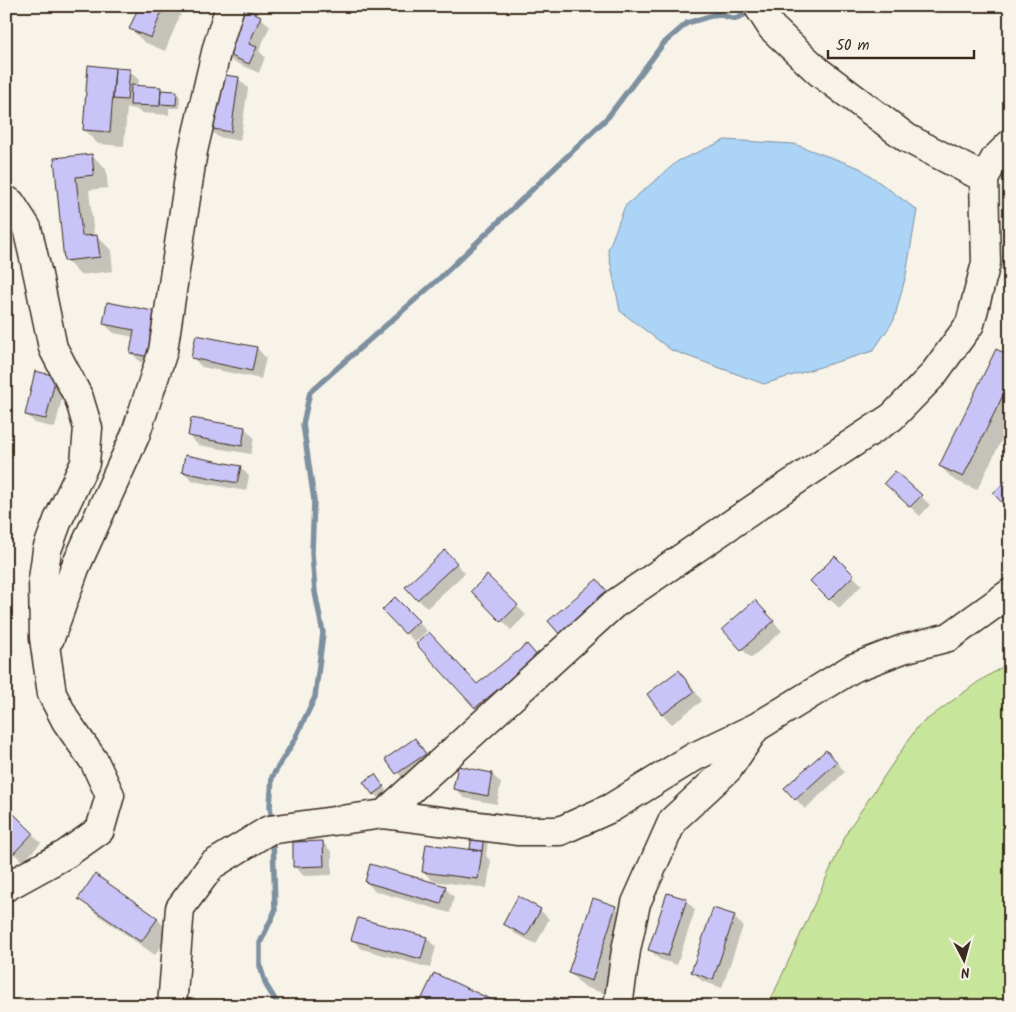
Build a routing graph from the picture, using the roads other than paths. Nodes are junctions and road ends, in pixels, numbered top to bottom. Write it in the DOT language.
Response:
graph roads {
  1 [pos="230,6"];
  2 [pos="758,6"];
  3 [pos="1010,144"];
  4 [pos="984,178"];
  5 [pos="6,200"];
  6 [pos="1010,593"];
  7 [pos="46,649"];
  8 [pos="757,727"];
  9 [pos="384,814"];
  10 [pos="6,887"];
  11 [pos="172,1006"];
  12 [pos="618,1006"];
  1 -- 7 [label="street"];
  2 -- 4 [label="street"];
  3 -- 4 [label="street"];
  4 -- 9 [label="street"];
  5 -- 7 [label="street"];
  6 -- 8 [label="street"];
  7 -- 10 [label="street"];
  8 -- 9 [label="street"];
  8 -- 12 [label="street"];
  9 -- 11 [label="street"];
}
